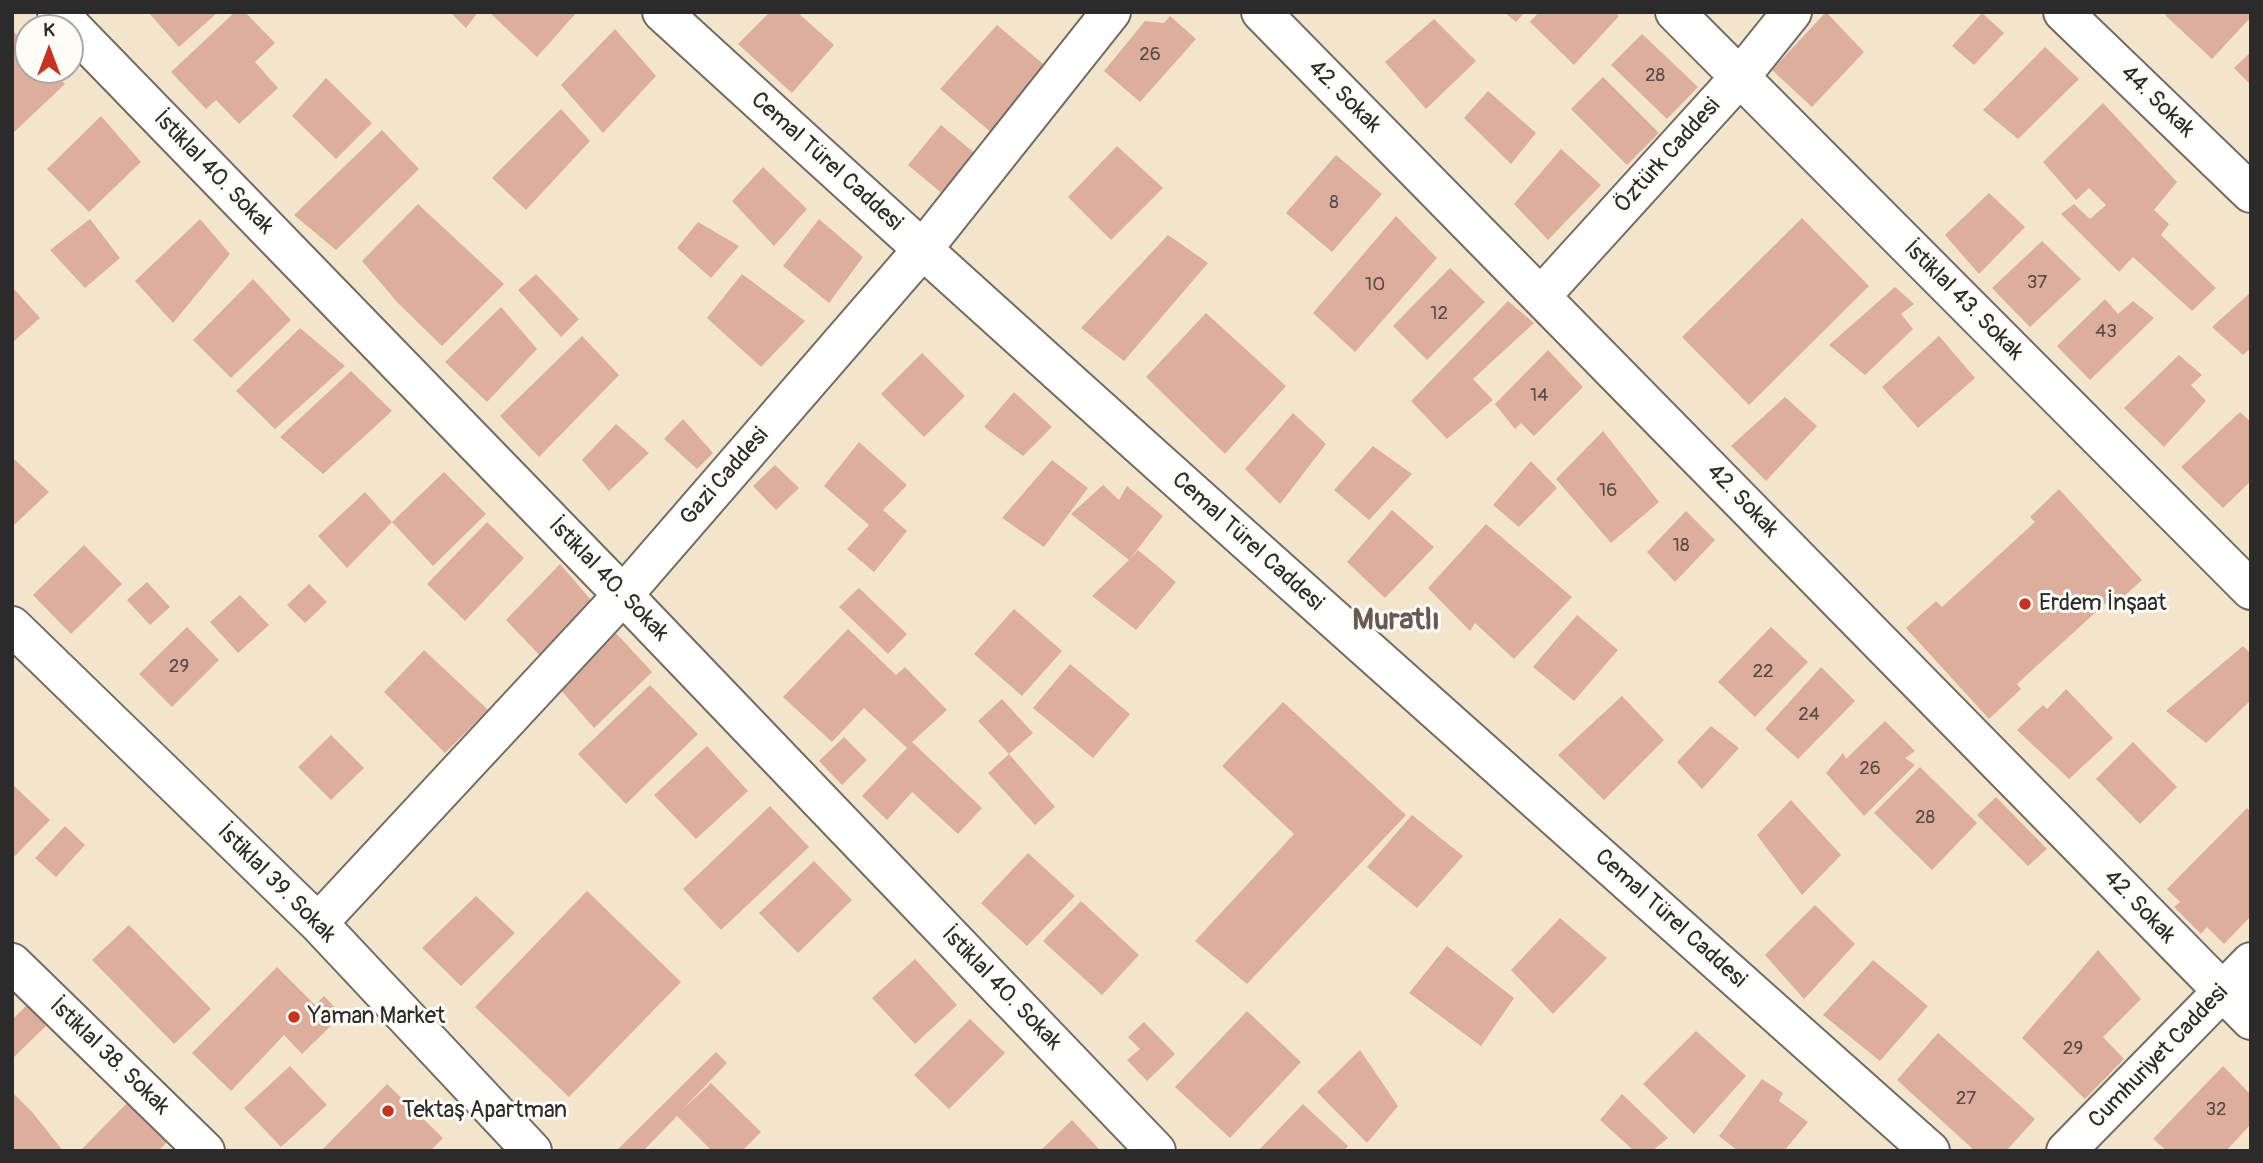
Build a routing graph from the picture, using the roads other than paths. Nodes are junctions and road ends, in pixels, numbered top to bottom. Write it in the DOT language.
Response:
graph roads {
  1 [pos="58,12"];
  2 [pos="662,12"];
  3 [pos="1261,12"];
  4 [pos="1675,12"];
  5 [pos="1792,12"];
  6 [pos="2063,12"];
  7 [pos="1095,19"];
  8 [pos="1739,78"];
  9 [pos="2251,193"];
  10 [pos="922,250"];
  11 [pos="1541,296"];
  12 [pos="2251,590"];
  13 [pos="623,595"];
  14 [pos="12,626"];
  15 [pos="318,923"];
  16 [pos="2251,962"];
  17 [pos="12,963"];
  18 [pos="2222,992"];
  19 [pos="2251,1020"];
  20 [pos="512,1144"];
  21 [pos="205,1151"];
  22 [pos="1156,1151"];
  23 [pos="1930,1151"];
  24 [pos="2066,1151"];
  1 -- 13 [label="street, İstiklal 40. Sokak"];
  2 -- 10 [label="street, Cemal Türel Caddesi"];
  3 -- 11 [label="street, 42. Sokak"];
  4 -- 8 [label="street, İstiklal 43. Sokak"];
  5 -- 8 [label="street, Öztürk Caddesi"];
  6 -- 9 [label="street, 44. Sokak"];
  7 -- 10 [label="street, Gazi Caddesi"];
  8 -- 11 [label="street, Öztürk Caddesi"];
  8 -- 12 [label="street, İstiklal 43. Sokak"];
  10 -- 13 [label="street, Gazi Caddesi"];
  10 -- 23 [label="street, Cemal Türel Caddesi"];
  11 -- 18 [label="street, 42. Sokak"];
  13 -- 15 [label="street, Gazi Caddesi"];
  13 -- 22 [label="street, İstiklal 40. Sokak"];
  14 -- 15 [label="street, İstiklal 39. Sokak"];
  15 -- 20 [label="street, İstiklal 39. Sokak"];
  16 -- 18 [label="street, Cumhuriyet Caddesi"];
  17 -- 21 [label="street, İstiklal 38. Sokak"];
  18 -- 19 [label="street, 42. Sokak"];
  18 -- 24 [label="street, Cumhuriyet Caddesi"];
}
